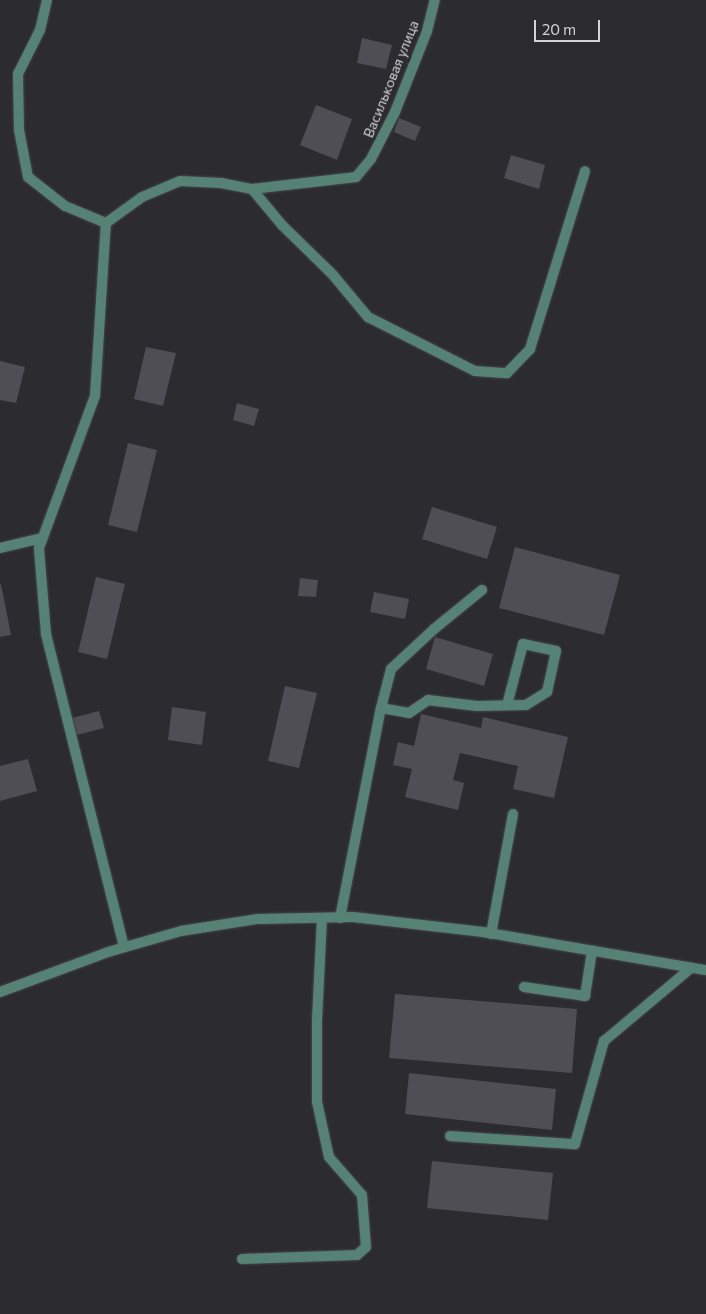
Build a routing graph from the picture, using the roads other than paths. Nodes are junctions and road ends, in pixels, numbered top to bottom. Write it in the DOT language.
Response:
graph roads {
  1 [pos="47,0"];
  2 [pos="435,0"];
  3 [pos="586,171"];
  4 [pos="252,189"];
  5 [pos="106,223"];
  6 [pos="42,538"];
  7 [pos="0,548"];
  8 [pos="482,590"];
  9 [pos="507,705"];
  10 [pos="381,708"];
  11 [pos="513,814"];
  12 [pos="322,918"];
  13 [pos="340,918"];
  14 [pos="491,934"];
  15 [pos="124,947"];
  16 [pos="592,951"];
  17 [pos="692,968"];
  18 [pos="706,970"];
  19 [pos="524,987"];
  20 [pos="0,992"];
  21 [pos="450,1136"];
  22 [pos="242,1259"];
  1 -- 5 [label="street"];
  2 -- 4 [label="street, Васильковая улица"];
  3 -- 4 [label="street"];
  4 -- 5 [label="street, Васильковая улица"];
  5 -- 6 [label="street"];
  6 -- 7 [label="street"];
  6 -- 15 [label="street"];
  8 -- 10 [label="street"];
  9 -- 9 [label="street"];
  9 -- 10 [label="street"];
  10 -- 13 [label="street"];
  11 -- 14 [label="street"];
  12 -- 13 [label="street"];
  12 -- 15 [label="street"];
  12 -- 22 [label="street"];
  13 -- 14 [label="street"];
  14 -- 16 [label="street"];
  15 -- 20 [label="street"];
  16 -- 17 [label="street"];
  16 -- 19 [label="street"];
  17 -- 18 [label="street"];
  17 -- 21 [label="street"];
}
